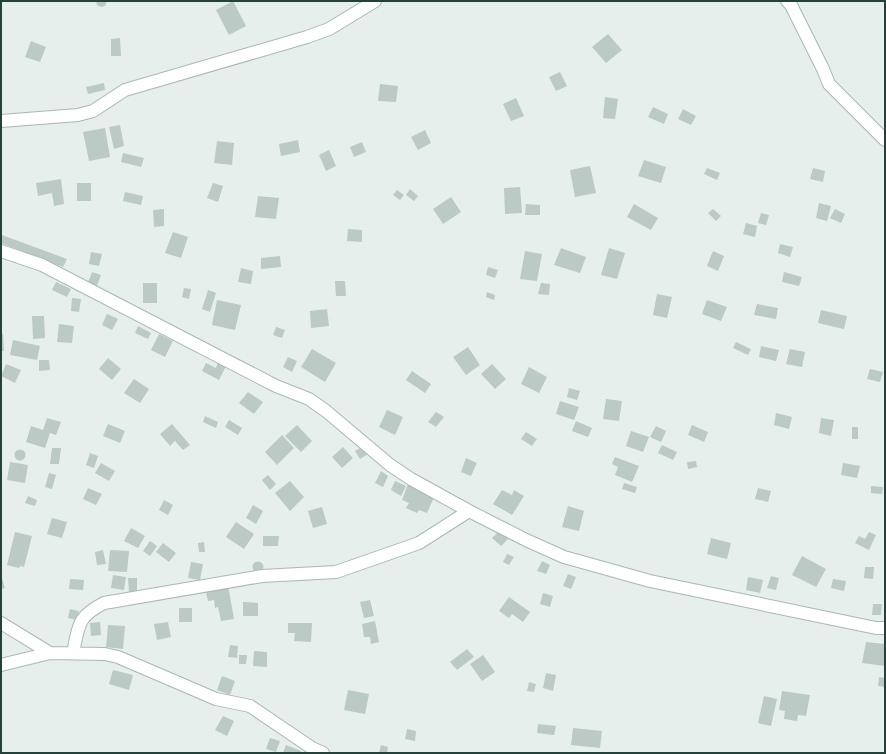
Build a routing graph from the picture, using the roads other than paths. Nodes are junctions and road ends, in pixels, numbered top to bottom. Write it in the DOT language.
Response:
graph roads {
  1 [pos="374,1"];
  2 [pos="786,1"];
  3 [pos="1,121"];
  4 [pos="885,140"];
  5 [pos="1,251"];
  6 [pos="469,511"];
  7 [pos="1,623"];
  8 [pos="885,628"];
  9 [pos="50,653"];
  10 [pos="73,653"];
  11 [pos="1,665"];
  12 [pos="323,753"];
  1 -- 3 [label="street"];
  2 -- 4 [label="street"];
  5 -- 6 [label="street"];
  6 -- 8 [label="street"];
  6 -- 10 [label="street"];
  7 -- 9 [label="street"];
  9 -- 10 [label="street"];
  9 -- 11 [label="street"];
  10 -- 12 [label="street"];
}
